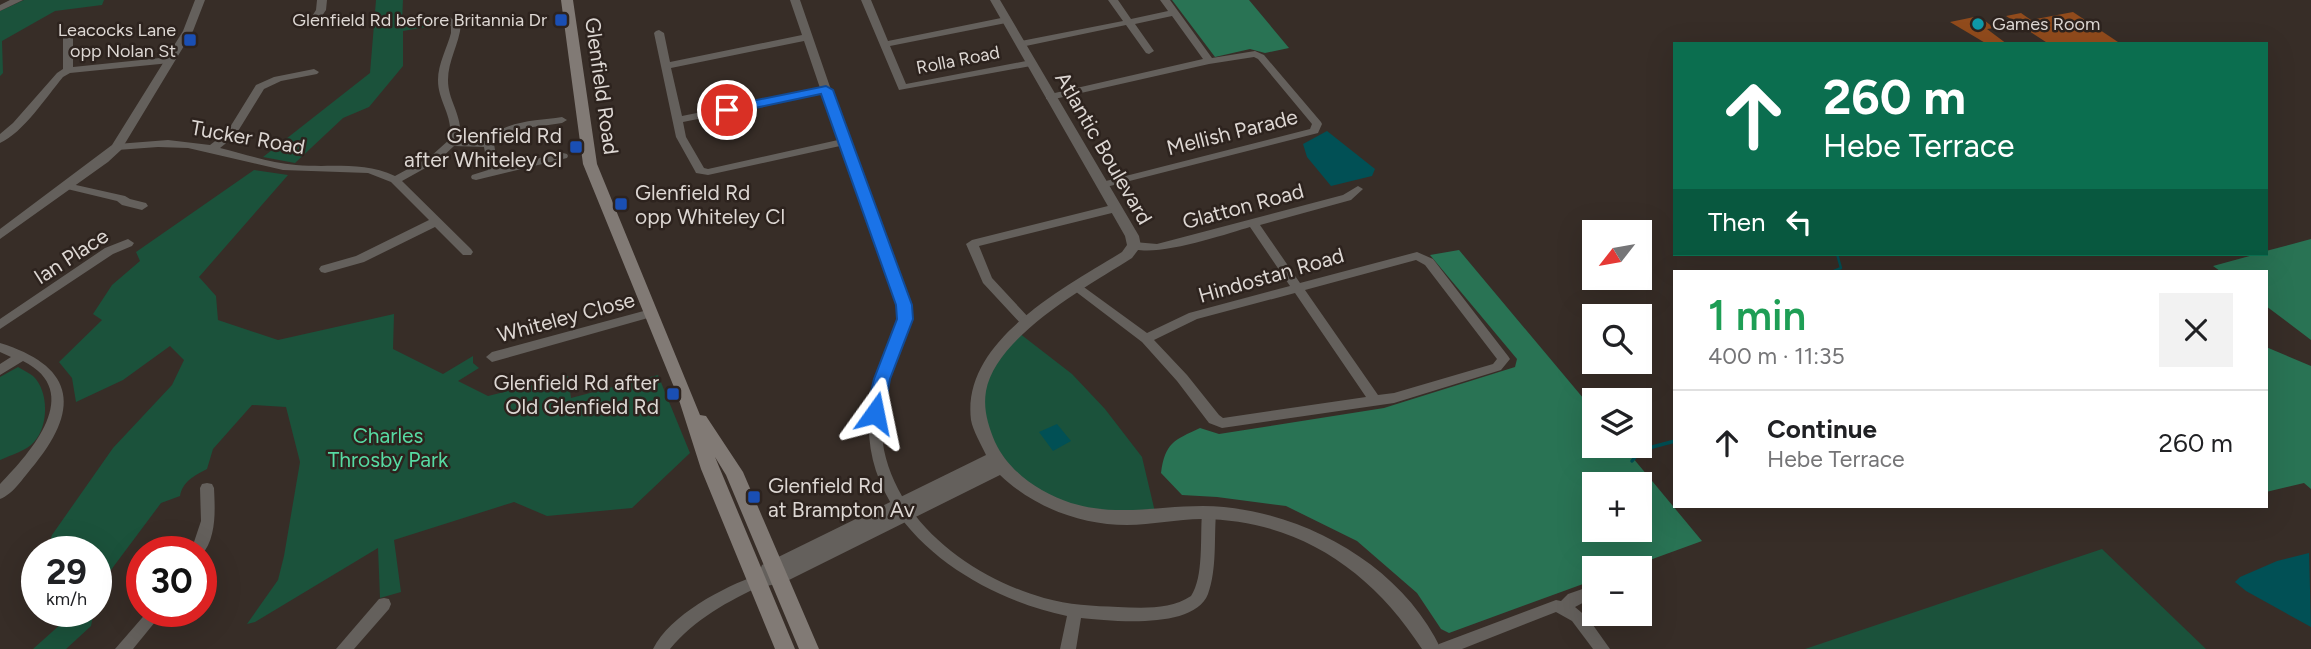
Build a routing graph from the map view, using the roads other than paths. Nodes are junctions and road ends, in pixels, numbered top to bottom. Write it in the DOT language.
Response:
graph roads {
  1 [pos="18,0"];
  2 [pos="200,0"];
  3 [pos="323,0"];
  4 [pos="567,0"];
  5 [pos="795,0"];
  6 [pos="866,0"];
  7 [pos="995,0"];
  8 [pos="1113,0"];
  9 [pos="1165,0"];
  10 [pos="0,8"];
  11 [pos="1174,13"];
  12 [pos="448,19"];
  13 [pos="1006,20"];
  14 [pos="314,21"];
  15 [pos="1129,22"];
  16 [pos="68,33"];
  17 [pos="659,33"];
  18 [pos="808,37"];
  19 [pos="886,44"];
  20 [pos="1021,44"];
  21 [pos="1149,51"];
  22 [pos="170,60"];
  23 [pos="1209,61"];
  24 [pos="1031,63"];
  25 [pos="666,66"];
  26 [pos="68,70"];
  27 [pos="314,72"];
  28 [pos="826,90"];
  29 [pos="1050,97"];
  30 [pos="562,120"];
  31 [pos="677,120"];
  32 [pos="0,140"];
  33 [pos="844,142"];
  34 [pos="453,143"];
  35 [pos="489,144"];
  36 [pos="117,147"];
  37 [pos="212,149"];
  38 [pos="563,156"];
  39 [pos="496,171"];
  40 [pos="477,177"];
  41 [pos="395,180"];
  42 [pos="1102,184"];
  43 [pos="67,186"];
  44 [pos="1358,189"];
  45 [pos="142,206"];
  46 [pos="1116,208"];
  47 [pos="435,222"];
  48 [pos="1253,223"];
  49 [pos="0,235"];
  50 [pos="128,243"];
  51 [pos="1134,246"];
  52 [pos="467,252"];
  53 [pos="325,269"];
  54 [pos="1298,287"];
  55 [pos="1077,288"];
  56 [pos="652,313"];
  57 [pos="1026,322"];
  58 [pos="0,325"];
  59 [pos="1146,340"];
  60 [pos="0,346"];
  61 [pos="23,355"];
  62 [pos="492,357"];
  63 [pos="0,370"];
  64 [pos="1375,401"];
  65 [pos="692,411"];
  66 [pos="999,462"];
  67 [pos="207,488"];
  68 [pos="0,493"];
  69 [pos="902,510"];
  70 [pos="1209,513"];
  71 [pos="203,536"];
  72 [pos="777,572"];
  73 [pos="758,581"];
  74 [pos="1582,596"];
  75 [pos="384,604"];
  76 [pos="1564,607"];
  77 [pos="1075,611"];
  78 [pos="142,627"];
  79 [pos="122,649"];
  80 [pos="344,649"];
  81 [pos="661,649"];
  82 [pos="785,649"];
  83 [pos="809,649"];
  84 [pos="1068,649"];
  85 [pos="1432,649"];
  86 [pos="1444,649"];
  87 [pos="1602,649"];
  1 -- 10 [label="street"];
  2 -- 22 [label="street"];
  3 -- 14 [label="street"];
  4 -- 56 [label="main road, Glenfield Road"];
  5 -- 18 [label="street"];
  6 -- 19 [label="street, Rolla Road"];
  7 -- 13 [label="street, Atlantic Boulevard"];
  8 -- 15 [label="street"];
  9 -- 11 [label="street"];
  11 -- 15 [label="street"];
  11 -- 23 [label="street"];
  12 -- 34 [label="street"];
  13 -- 19 [label="street"];
  13 -- 20 [label="street, Atlantic Boulevard"];
  15 -- 20 [label="street"];
  15 -- 21 [label="street"];
  16 -- 26 [label="street"];
  17 -- 25 [label="street"];
  18 -- 25 [label="street"];
  18 -- 28 [label="street"];
  19 -- 24 [label="street, Rolla Road"];
  20 -- 24 [label="street, Atlantic Boulevard"];
  22 -- 26 [label="street"];
  22 -- 36 [label="street"];
  23 -- 29 [label="street, Mellish Parade"];
  23 -- 42 [label="street, Mellish Parade"];
  24 -- 29 [label="street, Atlantic Boulevard"];
  25 -- 31 [label="street"];
  26 -- 32 [label="street"];
  27 -- 37 [label="street"];
  28 -- 31 [label="street"];
  28 -- 33 [label="street"];
  29 -- 42 [label="street, Atlantic Boulevard"];
  30 -- 35 [label="street"];
  31 -- 33 [label="street"];
  33 -- 69 [label="street"];
  34 -- 35 [label="street"];
  34 -- 41 [label="street"];
  35 -- 39 [label="street"];
  36 -- 37 [label="street, Tucker Road"];
  36 -- 43 [label="street"];
  37 -- 41 [label="street, Tucker Road"];
  38 -- 39 [label="street"];
  39 -- 40 [label="street"];
  41 -- 47 [label="street, Tucker Road"];
  42 -- 46 [label="street, Atlantic Boulevard"];
  43 -- 45 [label="street"];
  43 -- 49 [label="street"];
  44 -- 48 [label="street, Glatton Road"];
  46 -- 51 [label="street, Atlantic Boulevard"];
  46 -- 57 [label="street"];
  47 -- 52 [label="street, Tucker Road"];
  47 -- 53 [label="street"];
  48 -- 51 [label="street, Glatton Road"];
  48 -- 54 [label="street"];
  50 -- 58 [label="street, Ian Place"];
  51 -- 55 [label="street, Atlantic Boulevard"];
  54 -- 59 [label="street, Hindostan Road"];
  54 -- 64 [label="street"];
  54 -- 64 [label="street, Hindostan Road"];
  55 -- 57 [label="street, Atlantic Boulevard"];
  55 -- 59 [label="street"];
  56 -- 62 [label="street, Whiteley Close"];
  56 -- 65 [label="main road, Glenfield Road"];
  57 -- 66 [label="street, Atlantic Boulevard"];
  59 -- 64 [label="street"];
  60 -- 61 [label="street"];
  61 -- 63 [label="street"];
  61 -- 68 [label="street"];
  65 -- 72 [label="main road, Glenfield Road"];
  65 -- 73 [label="main road, Glenfield Road"];
  66 -- 69 [label="street"];
  66 -- 70 [label="street, Atlantic Boulevard"];
  67 -- 71 [label="street"];
  69 -- 72 [label="street"];
  69 -- 77 [label="street"];
  70 -- 77 [label="street"];
  70 -- 85 [label="street, Atlantic Boulevard"];
  72 -- 73 [label="street"];
  72 -- 83 [label="main road, Glenfield Road"];
  73 -- 81 [label="street"];
  73 -- 82 [label="main road, Glenfield Road"];
  74 -- 76 [label="street"];
  75 -- 80 [label="street"];
  76 -- 86 [label="street"];
  76 -- 87 [label="street"];
  77 -- 84 [label="street"];
  78 -- 79 [label="street"];
}
